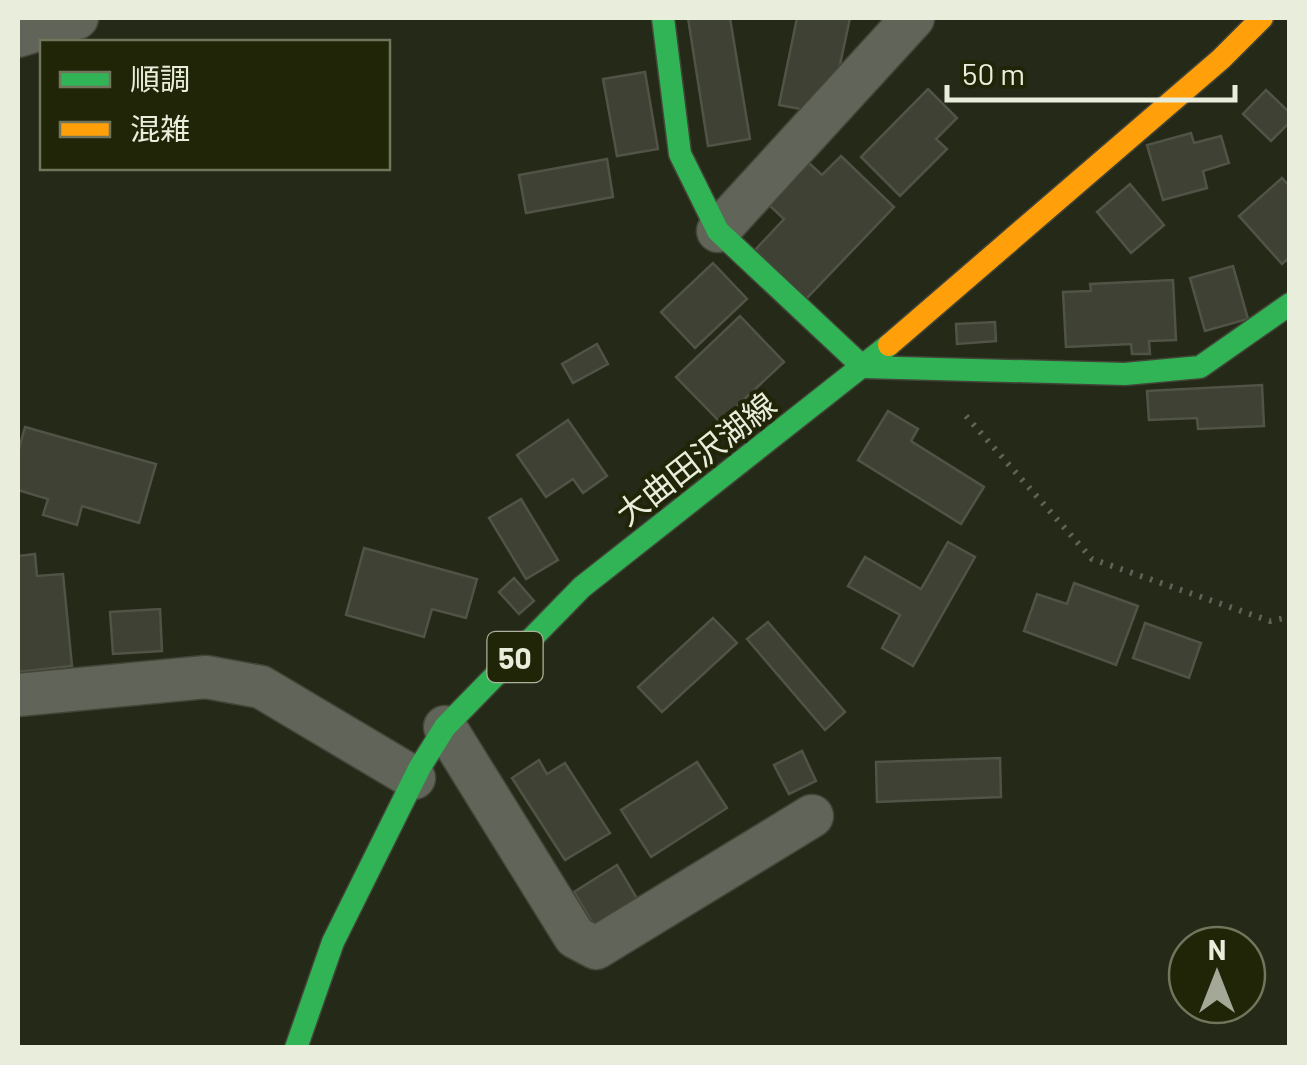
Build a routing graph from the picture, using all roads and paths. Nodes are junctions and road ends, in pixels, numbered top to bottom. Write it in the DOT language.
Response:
graph roads {
  1 [pos="77,18"];
  2 [pos="663,18"];
  3 [pos="913,18"];
  4 [pos="1262,18"];
  5 [pos="19,30"];
  6 [pos="718,231"];
  7 [pos="1290,304"];
  8 [pos="863,367"];
  9 [pos="956,406"];
  10 [pos="1290,617"];
  11 [pos="18,695"];
  12 [pos="445,727"];
  13 [pos="414,778"];
  14 [pos="812,816"];
  15 [pos="296,1048"];
  1 -- 5 [label="street"];
  2 -- 6 [label="main road"];
  3 -- 6 [label="street"];
  4 -- 8 [label="main road, 大曲田沢湖線 / 50"];
  6 -- 8 [label="main road"];
  7 -- 8 [label="main road"];
  8 -- 12 [label="main road, 大曲田沢湖線 / 50"];
  9 -- 10 [label="path"];
  11 -- 13 [label="street"];
  12 -- 13 [label="main road, 大曲田沢湖線 / 50"];
  12 -- 14 [label="street"];
  13 -- 15 [label="main road, 大曲田沢湖線 / 50"];
}
